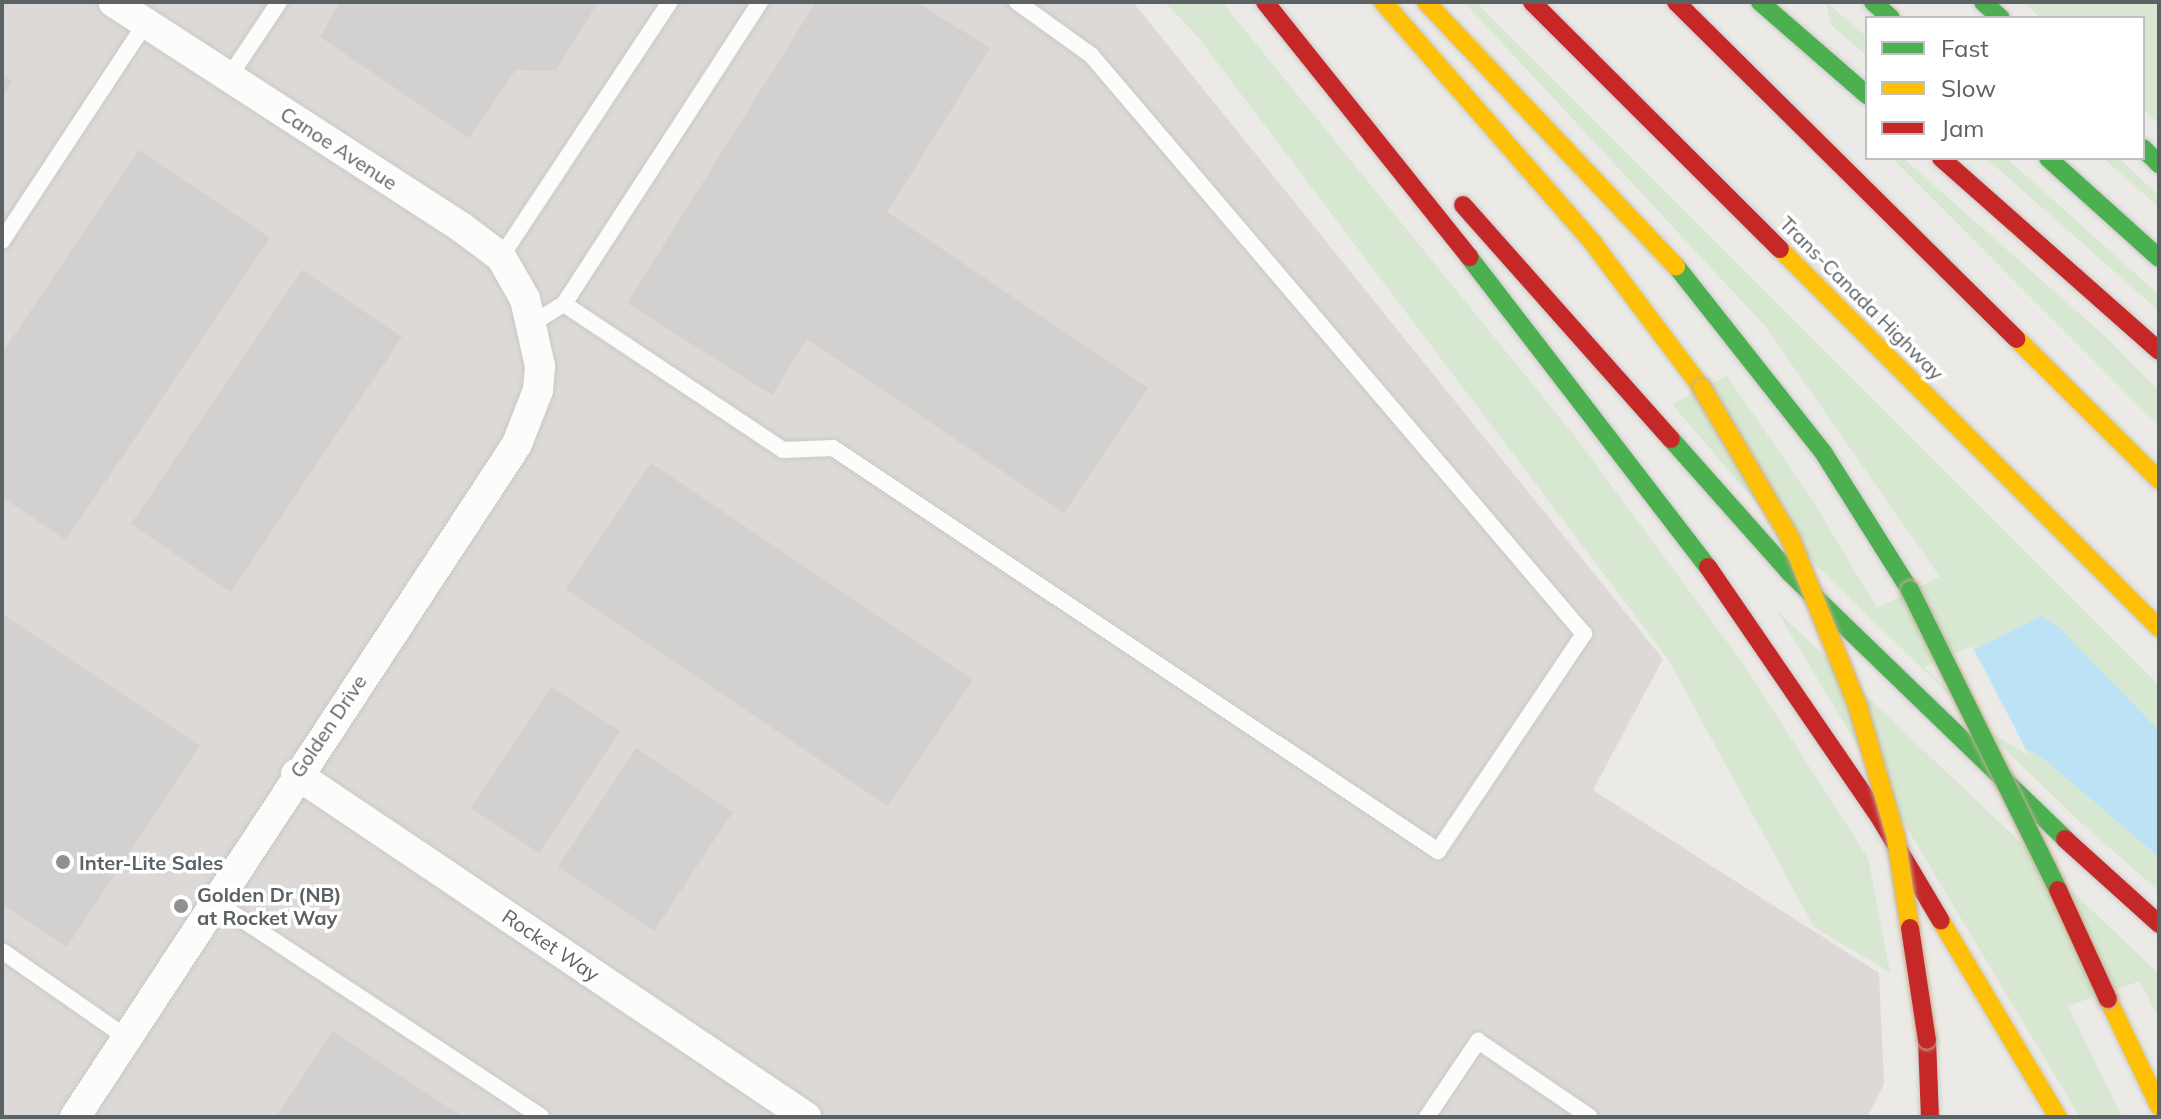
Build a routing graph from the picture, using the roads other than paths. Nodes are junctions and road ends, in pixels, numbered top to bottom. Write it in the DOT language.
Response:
graph roads {
  1 [pos="113,2"];
  2 [pos="279,2"];
  3 [pos="670,2"];
  4 [pos="760,2"];
  5 [pos="1017,2"];
  6 [pos="1265,2"];
  7 [pos="1285,2"];
  8 [pos="1383,2"];
  9 [pos="1426,2"];
  10 [pos="1532,2"];
  11 [pos="1676,2"];
  12 [pos="1760,2"];
  13 [pos="1873,2"];
  14 [pos="1983,2"];
  15 [pos="1889,16"];
  16 [pos="1999,16"];
  17 [pos="146,23"];
  18 [pos="229,77"];
  19 [pos="1357,84"];
  20 [pos="1865,93"];
  21 [pos="1943,160"];
  22 [pos="2050,160"];
  23 [pos="1450,190"];
  24 [pos="2,241"];
  25 [pos="501,257"];
  26 [pos="2159,258"];
  27 [pos="564,304"];
  28 [pos="533,323"];
  29 [pos="2159,351"];
  30 [pos="2159,480"];
  31 [pos="2159,628"];
  32 [pos="296,774"];
  33 [pos="214,901"];
  34 [pos="2159,924"];
  35 [pos="2,951"];
  36 [pos="2121,1027"];
  37 [pos="127,1038"];
  38 [pos="2159,1083"];
  39 [pos="2159,1106"];
  40 [pos="75,1117"];
  41 [pos="541,1117"];
  42 [pos="806,1117"];
  43 [pos="1427,1117"];
  44 [pos="1590,1117"];
  45 [pos="1930,1117"];
  46 [pos="2058,1117"];
  1 -- 17 [label="street, Canoe Avenue"];
  2 -- 18 [label="lane"];
  3 -- 25 [label="lane"];
  4 -- 27 [label="lane"];
  5 -- 27 [label="lane"];
  6 -- 46 [label="highway"];
  7 -- 19 [label="highway"];
  8 -- 45 [label="highway, bridge"];
  9 -- 36 [label="highway, bridge"];
  10 -- 31 [label="highway, Trans-Canada Highway"];
  11 -- 30 [label="highway"];
  12 -- 20 [label="highway"];
  13 -- 15 [label="highway"];
  14 -- 16 [label="highway"];
  17 -- 18 [label="street, Canoe Avenue"];
  17 -- 24 [label="lane"];
  18 -- 25 [label="street, Canoe Avenue"];
  21 -- 29 [label="highway"];
  22 -- 26 [label="highway"];
  23 -- 34 [label="highway"];
  25 -- 28 [label="street"];
  27 -- 28 [label="lane"];
  28 -- 32 [label="street, Golden Drive"];
  32 -- 33 [label="street, Golden Drive"];
  32 -- 42 [label="street, Rocket Way"];
  33 -- 37 [label="street, Golden Drive"];
  33 -- 41 [label="lane"];
  35 -- 37 [label="lane"];
  36 -- 38 [label="highway"];
  36 -- 39 [label="highway"];
  37 -- 40 [label="street, Golden Drive"];
  43 -- 44 [label="lane"];
}
